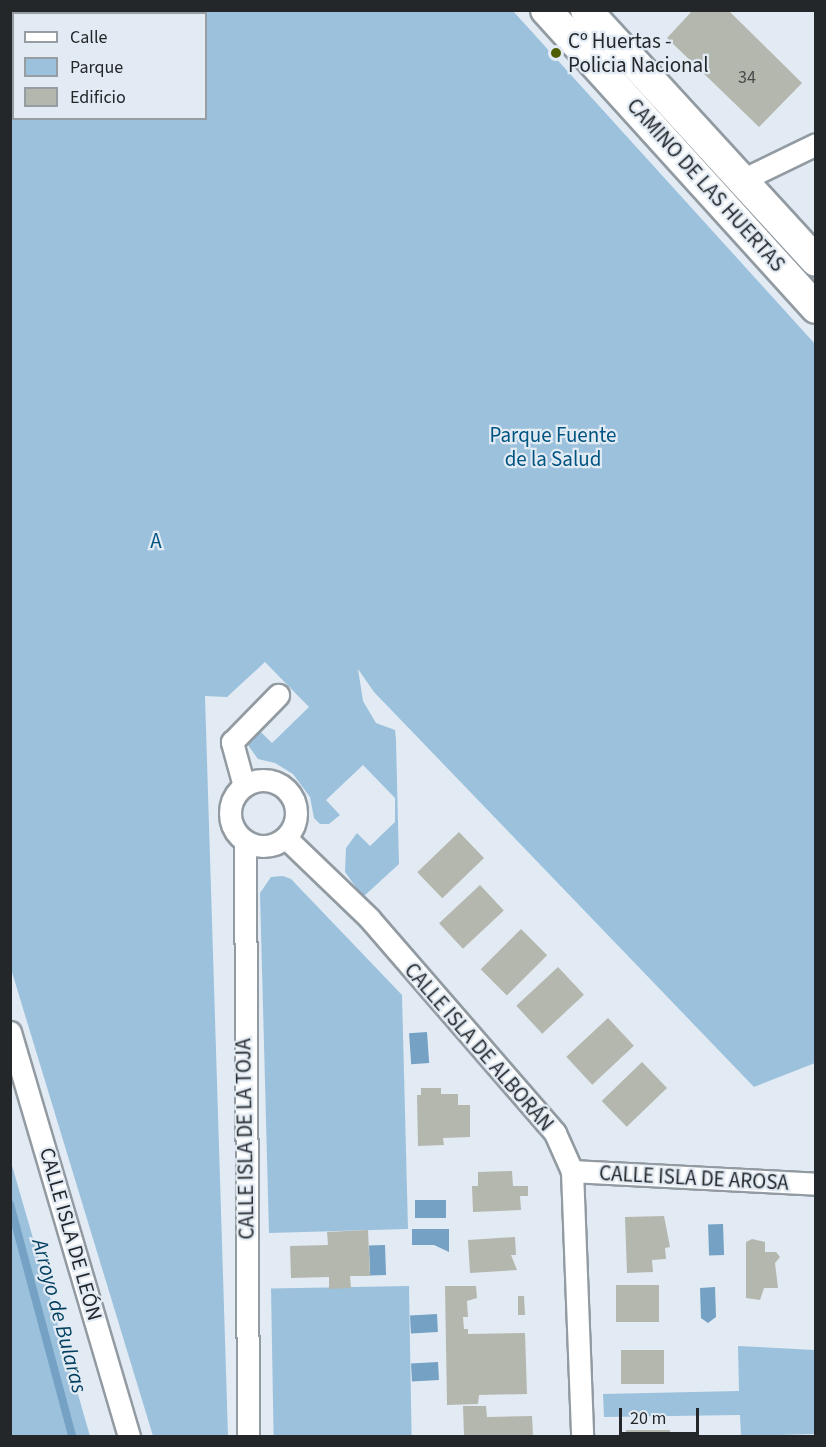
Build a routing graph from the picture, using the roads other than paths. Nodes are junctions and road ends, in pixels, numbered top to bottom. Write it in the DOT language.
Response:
graph roads {
  1 [pos="546,10"];
  2 [pos="586,10"];
  3 [pos="816,144"];
  4 [pos="742,180"];
  5 [pos="816,261"];
  6 [pos="816,308"];
  7 [pos="278,695"];
  8 [pos="244,786"];
  9 [pos="286,838"];
  10 [pos="245,841"];
  11 [pos="10,1032"];
  12 [pos="572,1171"];
  13 [pos="816,1184"];
  14 [pos="129,1437"];
  15 [pos="248,1437"];
  16 [pos="582,1437"];
  1 -- 6 [label="main road, CAMINO DE LAS HUERTAS"];
  2 -- 4 [label="main road, CAMINO DE LAS HUERTAS"];
  3 -- 4 [label="street"];
  4 -- 5 [label="main road, CAMINO DE LAS HUERTAS"];
  7 -- 8 [label="street"];
  8 -- 9 [label="street"];
  8 -- 10 [label="street"];
  9 -- 10 [label="street"];
  9 -- 12 [label="street, CALLE ISLA DE ALBORÁN"];
  10 -- 15 [label="street, CALLE ISLA DE LA TOJA"];
  11 -- 14 [label="street, CALLE ISLA DE LEÓN"];
  12 -- 13 [label="street, CALLE ISLA DE AROSA"];
  12 -- 16 [label="street, CALLE ISLA DE ALBORÁN"];
}
